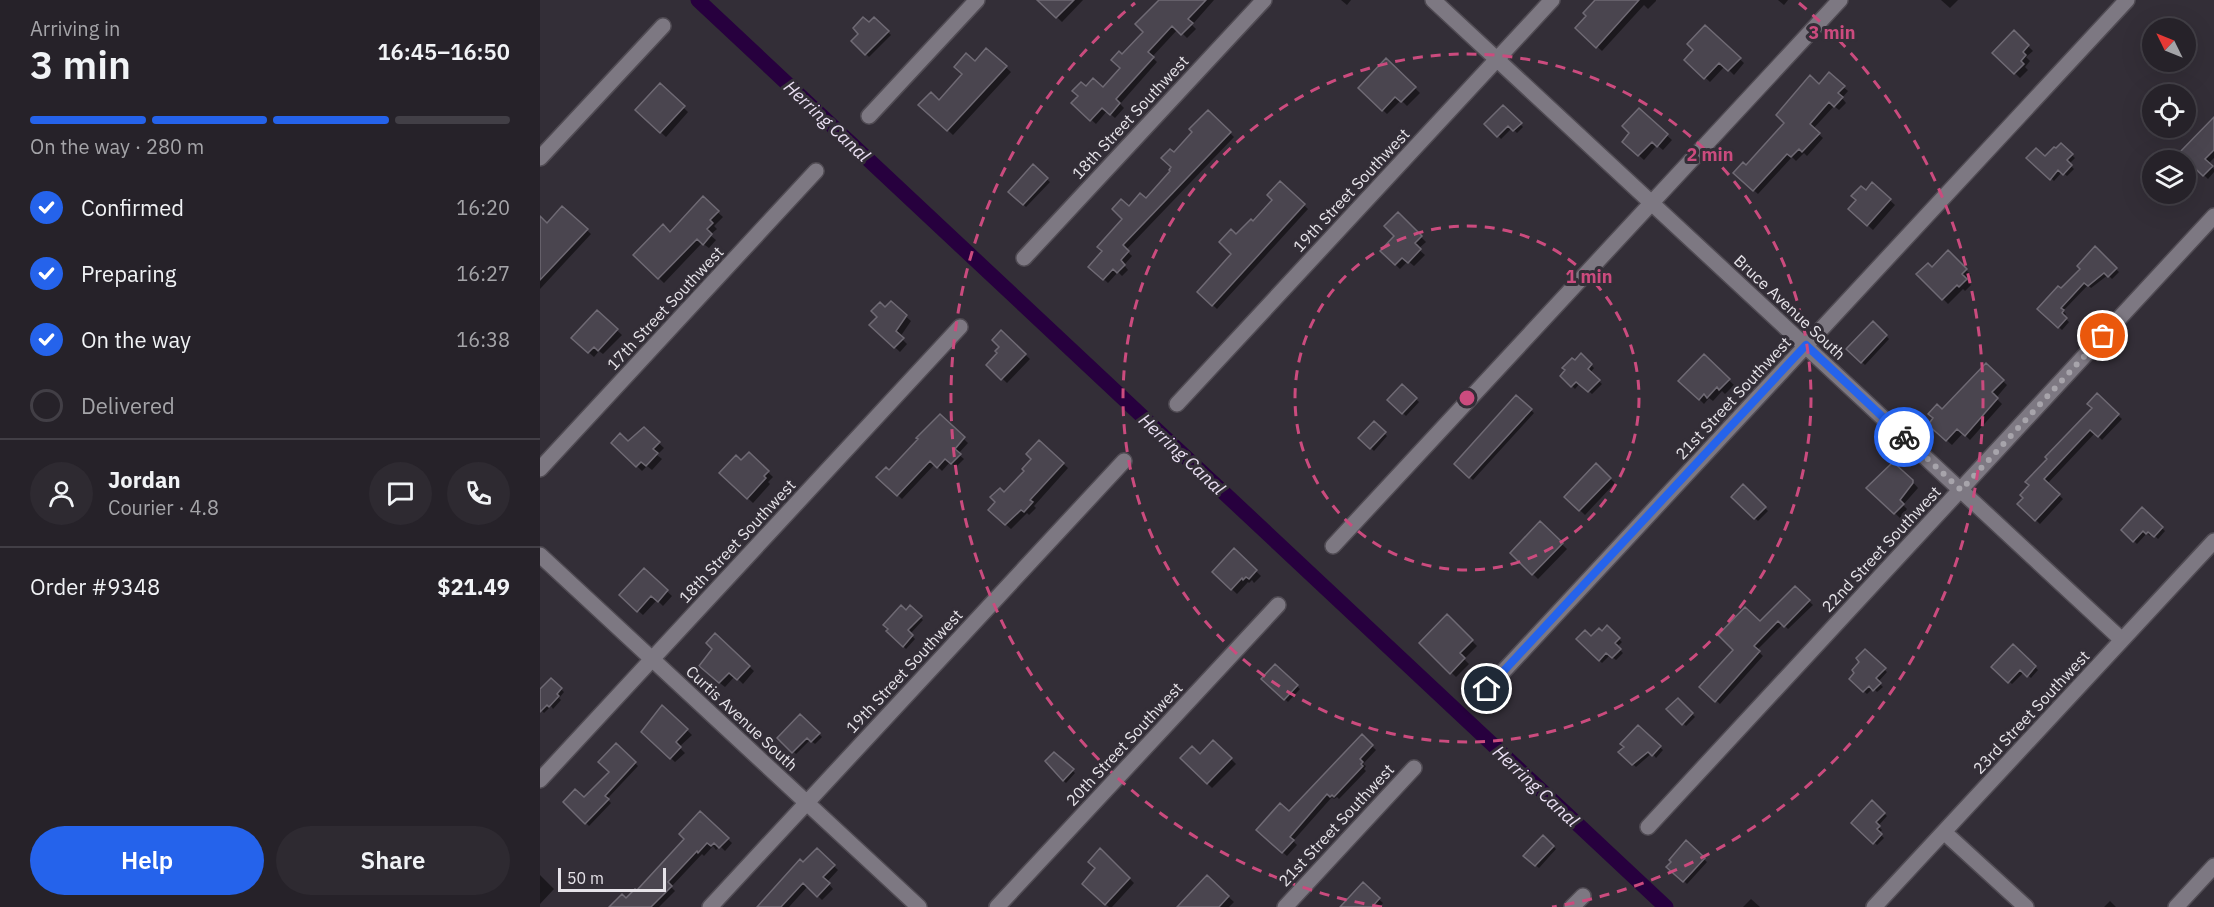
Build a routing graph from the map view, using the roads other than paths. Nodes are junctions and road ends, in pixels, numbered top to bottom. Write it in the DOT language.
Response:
graph roads {
  1 [pos="977,0"];
  2 [pos="1264,0"];
  3 [pos="1433,0"];
  4 [pos="1552,0"];
  5 [pos="1840,0"];
  6 [pos="2127,0"];
  7 [pos="663,26"];
  8 [pos="1497,59"];
  9 [pos="869,116"];
  10 [pos="540,158"];
  11 [pos="816,171"];
  12 [pos="1652,203"];
  13 [pos="2214,216"];
  14 [pos="1023,258"];
  15 [pos="960,327"];
  16 [pos="1806,345"];
  17 [pos="1177,404"];
  18 [pos="1124,461"];
  19 [pos="540,470"];
  20 [pos="1961,490"];
  21 [pos="2214,541"];
  22 [pos="1333,546"];
  23 [pos="540,555"];
  24 [pos="1278,605"];
  25 [pos="2122,640"];
  26 [pos="652,659"];
  27 [pos="1487,689"];
  28 [pos="1414,768"];
  29 [pos="540,780"];
  30 [pos="807,803"];
  31 [pos="1648,827"];
  32 [pos="1944,832"];
  33 [pos="2214,866"];
  34 [pos="710,907"];
  35 [pos="919,907"];
  36 [pos="997,907"];
  37 [pos="1285,907"];
  38 [pos="1874,907"];
  39 [pos="2026,907"];
  40 [pos="2176,907"];
  1 -- 9 [label="street"];
  2 -- 14 [label="street, 18th Street Southwest"];
  3 -- 8 [label="street, Bruce Avenue South"];
  4 -- 8 [label="street, 19th Street Southwest"];
  5 -- 12 [label="street"];
  6 -- 16 [label="street, 21st Street Southwest"];
  7 -- 10 [label="street"];
  8 -- 12 [label="street, Bruce Avenue South"];
  8 -- 17 [label="street, 19th Street Southwest"];
  11 -- 19 [label="street, 17th Street Southwest"];
  12 -- 16 [label="street, Bruce Avenue South"];
  12 -- 22 [label="street"];
  13 -- 20 [label="street, 22nd Street Southwest"];
  15 -- 26 [label="street, 18th Street Southwest"];
  16 -- 20 [label="street, Bruce Avenue South"];
  16 -- 27 [label="street, 21st Street Southwest"];
  18 -- 30 [label="street, 19th Street Southwest"];
  20 -- 25 [label="street, Bruce Avenue South"];
  20 -- 31 [label="street, 22nd Street Southwest"];
  21 -- 25 [label="street, 23rd Street Southwest"];
  23 -- 26 [label="street, Curtis Avenue South"];
  24 -- 36 [label="street, 20th Street Southwest"];
  25 -- 32 [label="street, 23rd Street Southwest"];
  26 -- 29 [label="street, 18th Street Southwest"];
  26 -- 30 [label="street, Curtis Avenue South"];
  28 -- 37 [label="street, 21st Street Southwest"];
  30 -- 34 [label="street, 19th Street Southwest"];
  30 -- 35 [label="street, Curtis Avenue South"];
  32 -- 38 [label="street, 23rd Street Southwest"];
  32 -- 39 [label="street"];
  33 -- 40 [label="street"];
}
